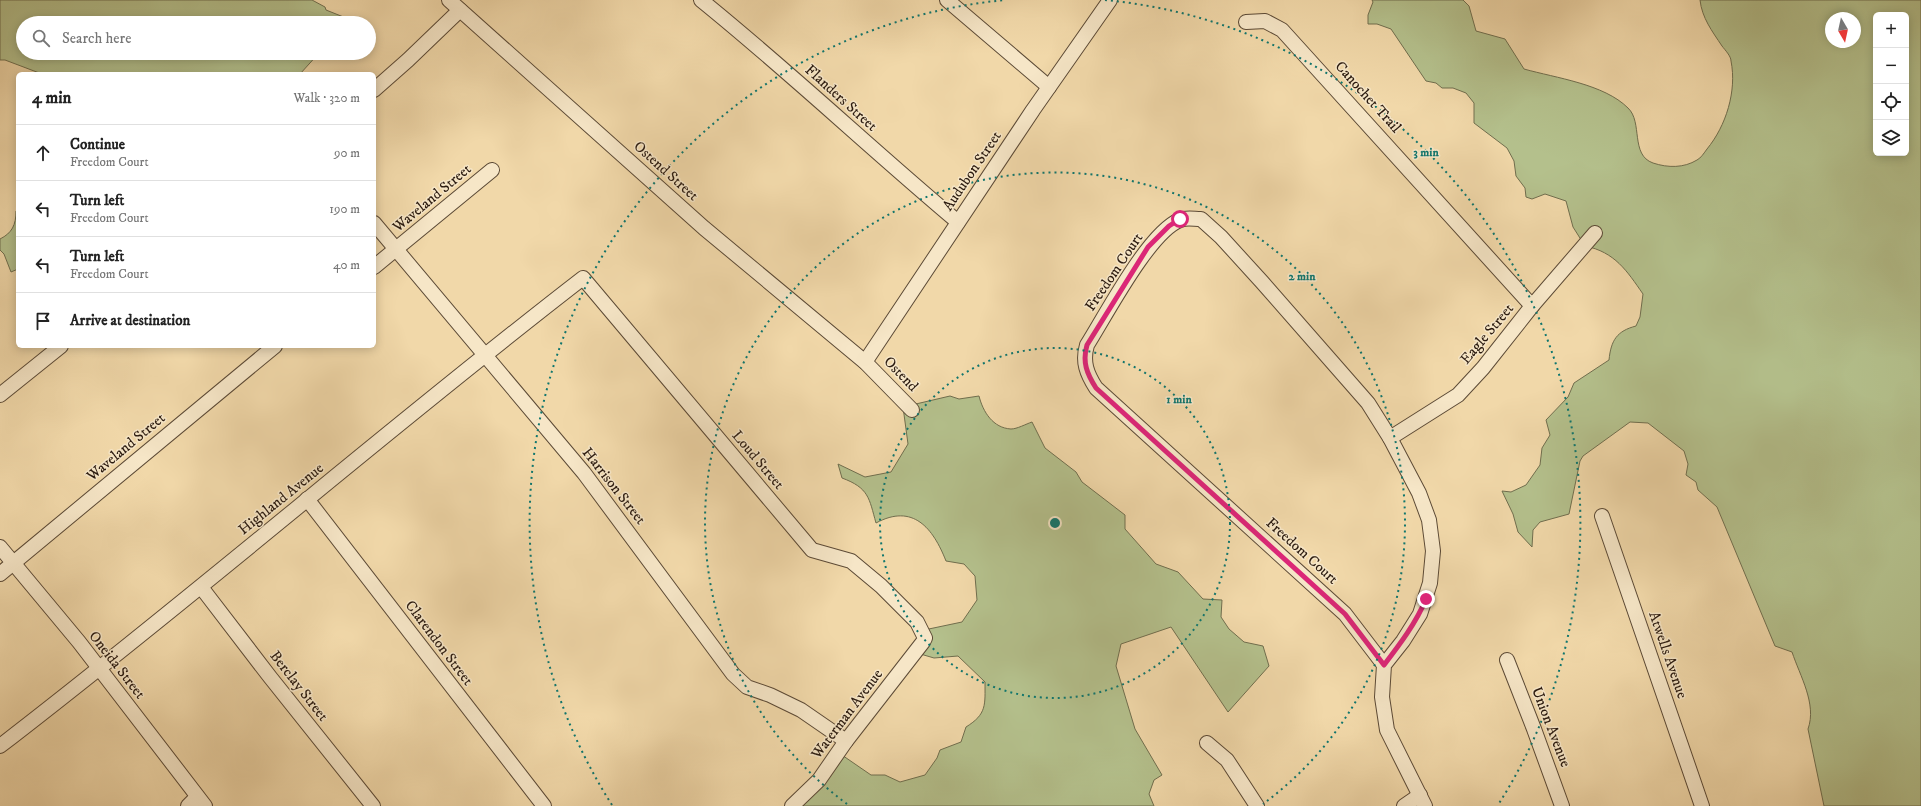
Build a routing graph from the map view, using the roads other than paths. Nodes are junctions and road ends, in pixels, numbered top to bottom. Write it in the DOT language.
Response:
graph roads {
  1 [pos="449,0"];
  2 [pos="701,0"];
  3 [pos="947,0"];
  4 [pos="1110,0"];
  5 [pos="460,10"];
  6 [pos="1246,22"];
  7 [pos="376,88"];
  8 [pos="1049,88"];
  9 [pos="492,170"];
  10 [pos="958,222"];
  11 [pos="376,225"];
  12 [pos="1595,234"];
  13 [pos="397,250"];
  14 [pos="376,266"];
  15 [pos="583,278"];
  16 [pos="1532,306"];
  17 [pos="59,348"];
  18 [pos="273,348"];
  19 [pos="484,354"];
  20 [pos="865,362"];
  21 [pos="0,395"];
  22 [pos="912,410"];
  23 [pos="1390,438"];
  24 [pos="307,499"];
  25 [pos="1602,516"];
  26 [pos="0,547"];
  27 [pos="13,563"];
  28 [pos="0,574"];
  29 [pos="201,587"];
  30 [pos="925,638"];
  31 [pos="1507,660"];
  32 [pos="1384,665"];
  33 [pos="98,667"];
  34 [pos="846,741"];
  35 [pos="1207,743"];
  36 [pos="0,746"];
  37 [pos="1423,800"];
  38 [pos="197,803"];
  39 [pos="373,806"];
  40 [pos="544,806"];
  41 [pos="792,806"];
  42 [pos="1257,806"];
  43 [pos="1404,806"];
  44 [pos="1562,806"];
  45 [pos="1702,806"];
  1 -- 5 [label="street, Ostend Street"];
  2 -- 10 [label="street, Flanders Street"];
  3 -- 8 [label="street"];
  4 -- 8 [label="street, Audubon Street"];
  5 -- 7 [label="street"];
  5 -- 20 [label="street, Ostend Street"];
  6 -- 16 [label="street, Canochet Trail"];
  8 -- 10 [label="street, Audubon Street"];
  9 -- 13 [label="street, Waveland Street"];
  10 -- 20 [label="street, Audubon Street"];
  11 -- 13 [label="street, Harrison Street"];
  12 -- 16 [label="street, Eagle Street"];
  13 -- 14 [label="street, Waveland Street"];
  13 -- 19 [label="street, Harrison Street"];
  15 -- 19 [label="street, Highland Avenue"];
  15 -- 30 [label="street, Loud Street"];
  16 -- 23 [label="street, Eagle Street"];
  17 -- 21 [label="street"];
  18 -- 27 [label="street, Waveland Street"];
  19 -- 24 [label="street, Highland Avenue"];
  19 -- 34 [label="street, Harrison Street"];
  20 -- 22 [label="street, Ostend"];
  23 -- 32 [label="street, Freedom Court"];
  23 -- 32 [label="street, Freedom Court"];
  24 -- 29 [label="street, Highland Avenue"];
  24 -- 40 [label="street, Clarendon Street"];
  25 -- 45 [label="street, Atwells Avenue"];
  26 -- 27 [label="street, Oneida Street"];
  27 -- 28 [label="street, Waveland Street"];
  27 -- 33 [label="street, Oneida Street"];
  29 -- 33 [label="street, Highland Avenue"];
  29 -- 39 [label="street, Berclay Street"];
  30 -- 34 [label="street, Waterman Avenue"];
  31 -- 44 [label="street, Union Avenue"];
  32 -- 37 [label="street"];
  33 -- 36 [label="street, Highland Avenue"];
  33 -- 38 [label="street, Oneida Street"];
  34 -- 41 [label="street, Waterman Avenue"];
  35 -- 42 [label="street"];
  37 -- 43 [label="street"];
}
